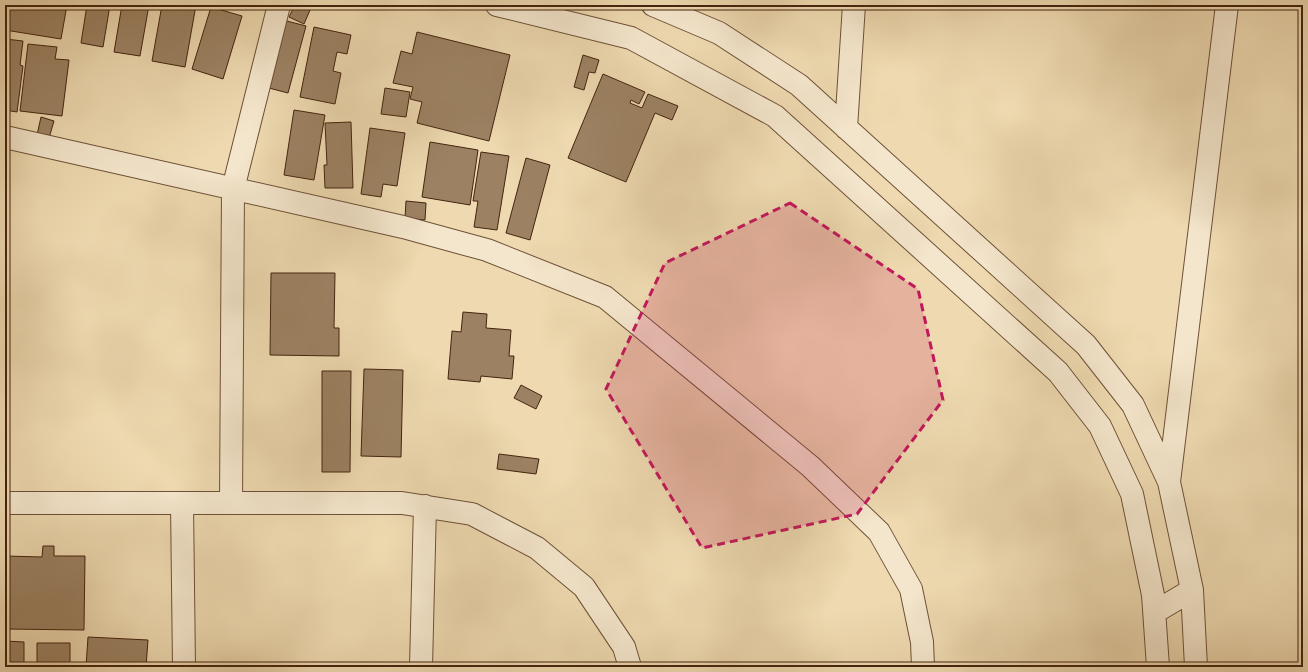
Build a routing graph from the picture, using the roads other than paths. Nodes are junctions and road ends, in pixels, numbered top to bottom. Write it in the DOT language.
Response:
graph roads {
  1 [pos="279,5"];
  2 [pos="497,5"];
  3 [pos="653,5"];
  4 [pos="854,5"];
  5 [pos="1227,5"];
  6 [pos="846,128"];
  7 [pos="5,137"];
  8 [pos="233,189"];
  9 [pos="1169,482"];
  10 [pos="5,503"];
  11 [pos="182,503"];
  12 [pos="231,503"];
  13 [pos="425,506"];
  14 [pos="1192,590"];
  15 [pos="1154,612"];
  16 [pos="184,667"];
  17 [pos="421,667"];
  18 [pos="630,667"];
  19 [pos="923,667"];
  20 [pos="1158,667"];
  21 [pos="1196,667"];
  1 -- 8 [label="street"];
  2 -- 15 [label="street"];
  3 -- 6 [label="street"];
  4 -- 6 [label="street"];
  5 -- 9 [label="street"];
  6 -- 9 [label="street"];
  7 -- 8 [label="street"];
  8 -- 12 [label="street"];
  8 -- 19 [label="street"];
  9 -- 14 [label="street"];
  10 -- 11 [label="street"];
  11 -- 12 [label="street"];
  11 -- 16 [label="street"];
  12 -- 13 [label="street"];
  13 -- 17 [label="street"];
  13 -- 18 [label="street"];
  14 -- 15 [label="street"];
  14 -- 21 [label="street"];
  15 -- 20 [label="street"];
}
